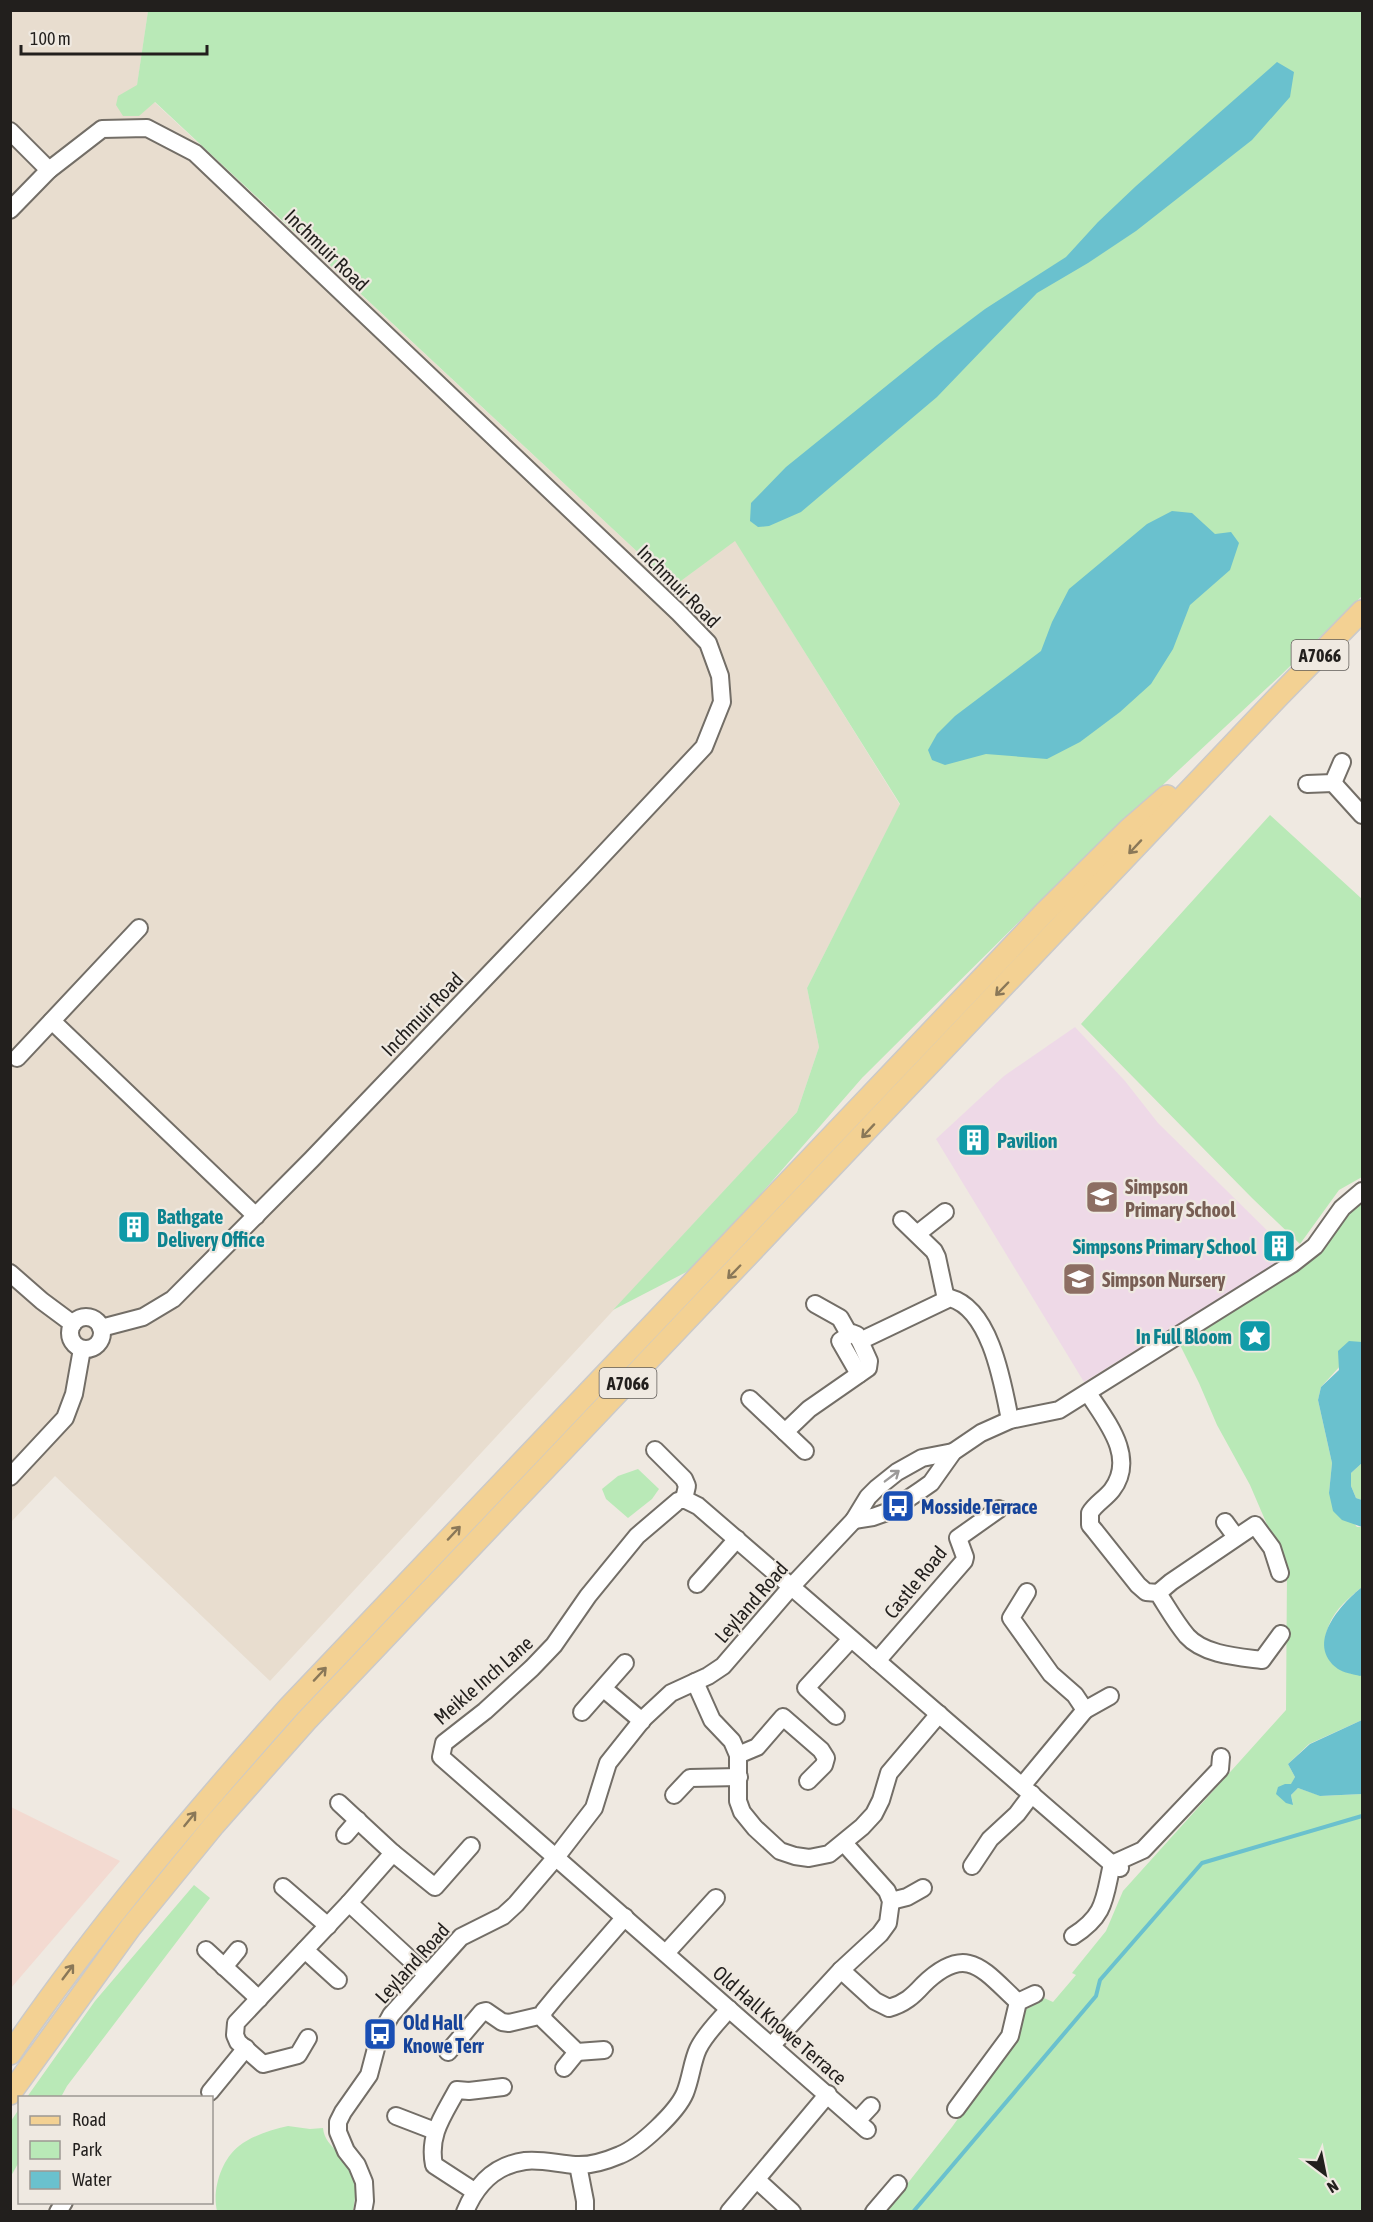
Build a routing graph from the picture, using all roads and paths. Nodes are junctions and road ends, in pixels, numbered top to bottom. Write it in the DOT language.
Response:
graph roads {
  1 [pos="10,131"];
  2 [pos="49,170"];
  3 [pos="10,210"];
  4 [pos="1362,611"];
  5 [pos="1277,698"];
  6 [pos="1342,762"];
  7 [pos="1333,783"];
  8 [pos="1307,784"];
  9 [pos="1362,816"];
  10 [pos="139,928"];
  11 [pos="52,1021"];
  12 [pos="17,1059"];
  13 [pos="1362,1191"];
  14 [pos="945,1212"];
  15 [pos="256,1216"];
  16 [pos="902,1220"];
  17 [pos="917,1234"];
  18 [pos="10,1273"];
  19 [pos="946,1299"];
  20 [pos="815,1304"];
  21 [pos="73,1324"];
  22 [pos="102,1328"];
  23 [pos="854,1338"];
  24 [pos="82,1349"];
  25 [pos="1088,1393"];
  26 [pos="750,1400"];
  27 [pos="1010,1420"];
  28 [pos="784,1432"];
  29 [pos="654,1450"];
  30 [pos="805,1451"];
  31 [pos="953,1452"];
  32 [pos="10,1477"];
  33 [pos="684,1498"];
  34 [pos="999,1509"];
  35 [pos="854,1520"];
  36 [pos="1225,1522"];
  37 [pos="1236,1537"];
  38 [pos="736,1539"];
  39 [pos="1280,1573"];
  40 [pos="698,1584"];
  41 [pos="791,1587"];
  42 [pos="1026,1592"];
  43 [pos="1158,1593"];
  44 [pos="1281,1634"];
  45 [pos="851,1639"];
  46 [pos="877,1661"];
  47 [pos="625,1663"];
  48 [pos="695,1682"];
  49 [pos="604,1689"];
  50 [pos="1110,1696"];
  51 [pos="1085,1710"];
  52 [pos="582,1712"];
  53 [pos="939,1714"];
  54 [pos="836,1716"];
  55 [pos="642,1720"];
  56 [pos="738,1755"];
  57 [pos="1221,1757"];
  58 [pos="739,1777"];
  59 [pos="808,1781"];
  60 [pos="1027,1790"];
  61 [pos="674,1795"];
  62 [pos="339,1803"];
  63 [pos="358,1820"];
  64 [pos="345,1835"];
  65 [pos="844,1843"];
  66 [pos="471,1846"];
  67 [pos="393,1853"];
  68 [pos="557,1856"];
  69 [pos="972,1866"];
  70 [pos="1116,1866"];
  71 [pos="283,1887"];
  72 [pos="923,1888"];
  73 [pos="716,1898"];
  74 [pos="891,1901"];
  75 [pos="349,1903"];
  76 [pos="625,1917"];
  77 [pos="328,1926"];
  78 [pos="1073,1936"];
  79 [pos="206,1950"];
  80 [pos="238,1950"];
  81 [pos="305,1950"];
  82 [pos="666,1953"];
  83 [pos="224,1966"];
  84 [pos="842,1970"];
  85 [pos="426,1974"];
  86 [pos="338,1980"];
  87 [pos="1035,1994"];
  88 [pos="259,1999"];
  89 [pos="47,2000"];
  90 [pos="1018,2002"];
  91 [pos="729,2009"];
  92 [pos="543,2015"];
  93 [pos="10,2027"];
  94 [pos="308,2038"];
  95 [pos="772,2045"];
  96 [pos="246,2048"];
  97 [pos="604,2050"];
  98 [pos="448,2052"];
  99 [pos="577,2052"];
  100 [pos="10,2054"];
  101 [pos="564,2068"];
  102 [pos="503,2087"];
  103 [pos="210,2092"];
  104 [pos="10,2094"];
  105 [pos="828,2094"];
  106 [pos="871,2106"];
  107 [pos="956,2109"];
  108 [pos="396,2116"];
  109 [pos="435,2131"];
  110 [pos="578,2165"];
  111 [pos="757,2180"];
  112 [pos="898,2184"];
  113 [pos="474,2191"];
  114 [pos="363,2211"];
  115 [pos="465,2211"];
  116 [pos="585,2211"];
  117 [pos="729,2211"];
  118 [pos="792,2211"];
  119 [pos="874,2211"];
  1 -- 2 [label="street"];
  2 -- 3 [label="street, Inchmuir Road"];
  2 -- 15 [label="street, Inchmuir Road"];
  4 -- 5 [label="main road, A7066"];
  89 -- 5 [label="main road, A7066, one-way"];
  5 -- 104 [label="main road, A7066, one-way"];
  6 -- 7 [label="street"];
  7 -- 8 [label="street"];
  7 -- 9 [label="street"];
  10 -- 11 [label="street"];
  11 -- 12 [label="street"];
  11 -- 15 [label="street"];
  13 -- 25 [label="street, Leyland Road"];
  14 -- 17 [label="street"];
  15 -- 22 [label="street, Inchmuir Road"];
  16 -- 17 [label="street"];
  17 -- 19 [label="street"];
  18 -- 21 [label="street"];
  19 -- 23 [label="street"];
  19 -- 27 [label="street"];
  20 -- 23 [label="street"];
  21 -- 22 [label="street, Inchmuir Road"];
  21 -- 24 [label="street"];
  22 -- 24 [label="street"];
  23 -- 28 [label="street"];
  24 -- 32 [label="street"];
  25 -- 27 [label="street, Leyland Road"];
  25 -- 43 [label="street"];
  26 -- 28 [label="street"];
  27 -- 31 [label="street, Leyland Road"];
  28 -- 30 [label="street"];
  29 -- 33 [label="street"];
  31 -- 35 [label="street, Leyland Road"];
  35 -- 31 [label="street, Leyland Road, one-way"];
  33 -- 38 [label="street"];
  33 -- 68 [label="street, Meikle Inch Lane"];
  34 -- 46 [label="street, Castle Road"];
  35 -- 41 [label="street, Leyland Road"];
  36 -- 37 [label="street"];
  37 -- 39 [label="street"];
  37 -- 43 [label="street"];
  38 -- 40 [label="street"];
  38 -- 41 [label="street"];
  41 -- 45 [label="street"];
  41 -- 48 [label="street, Leyland Road"];
  42 -- 51 [label="street"];
  43 -- 44 [label="street"];
  45 -- 46 [label="street"];
  45 -- 54 [label="street"];
  46 -- 53 [label="street"];
  47 -- 49 [label="street"];
  48 -- 55 [label="street, Leyland Road"];
  48 -- 56 [label="street"];
  49 -- 52 [label="street"];
  49 -- 55 [label="street"];
  50 -- 51 [label="street"];
  51 -- 60 [label="street"];
  53 -- 60 [label="street"];
  53 -- 65 [label="street"];
  55 -- 68 [label="street, Leyland Road"];
  56 -- 58 [label="street"];
  56 -- 59 [label="street"];
  57 -- 70 [label="street"];
  58 -- 61 [label="street"];
  58 -- 65 [label="street"];
  60 -- 69 [label="street"];
  60 -- 70 [label="street"];
  62 -- 63 [label="street"];
  63 -- 64 [label="street"];
  63 -- 67 [label="street"];
  65 -- 74 [label="street"];
  66 -- 67 [label="street"];
  67 -- 75 [label="street"];
  68 -- 76 [label="street, Old Hall Knowe Terrace"];
  68 -- 85 [label="street, Leyland Road"];
  70 -- 78 [label="street"];
  71 -- 77 [label="street"];
  72 -- 74 [label="street"];
  73 -- 82 [label="street"];
  74 -- 84 [label="street"];
  75 -- 77 [label="street"];
  75 -- 85 [label="street"];
  76 -- 82 [label="street, Old Hall Knowe Terrace"];
  76 -- 92 [label="street"];
  77 -- 81 [label="street"];
  79 -- 83 [label="street"];
  80 -- 83 [label="street"];
  81 -- 86 [label="street"];
  81 -- 88 [label="street"];
  82 -- 91 [label="street, Old Hall Knowe Terrace"];
  83 -- 88 [label="street"];
  84 -- 90 [label="street"];
  84 -- 95 [label="street"];
  85 -- 114 [label="street, Leyland Road"];
  87 -- 90 [label="street"];
  88 -- 96 [label="street"];
  89 -- 93 [label="main road, A7066"];
  89 -- 100 [label="main road, A7066"];
  90 -- 107 [label="street"];
  91 -- 95 [label="street, Old Hall Knowe Terrace"];
  91 -- 110 [label="street"];
  92 -- 98 [label="street"];
  92 -- 99 [label="street"];
  94 -- 96 [label="street"];
  95 -- 105 [label="street, Old Hall Knowe Terrace"];
  96 -- 103 [label="street"];
  97 -- 99 [label="street"];
  99 -- 101 [label="street"];
  102 -- 109 [label="street"];
  105 -- 106 [label="street, Old Hall Knowe Terrace"];
  105 -- 111 [label="street"];
  108 -- 109 [label="street"];
  109 -- 113 [label="street"];
  110 -- 113 [label="street"];
  110 -- 116 [label="street"];
  111 -- 117 [label="street"];
  111 -- 118 [label="street"];
  112 -- 119 [label="street"];
  113 -- 115 [label="street"];
}
